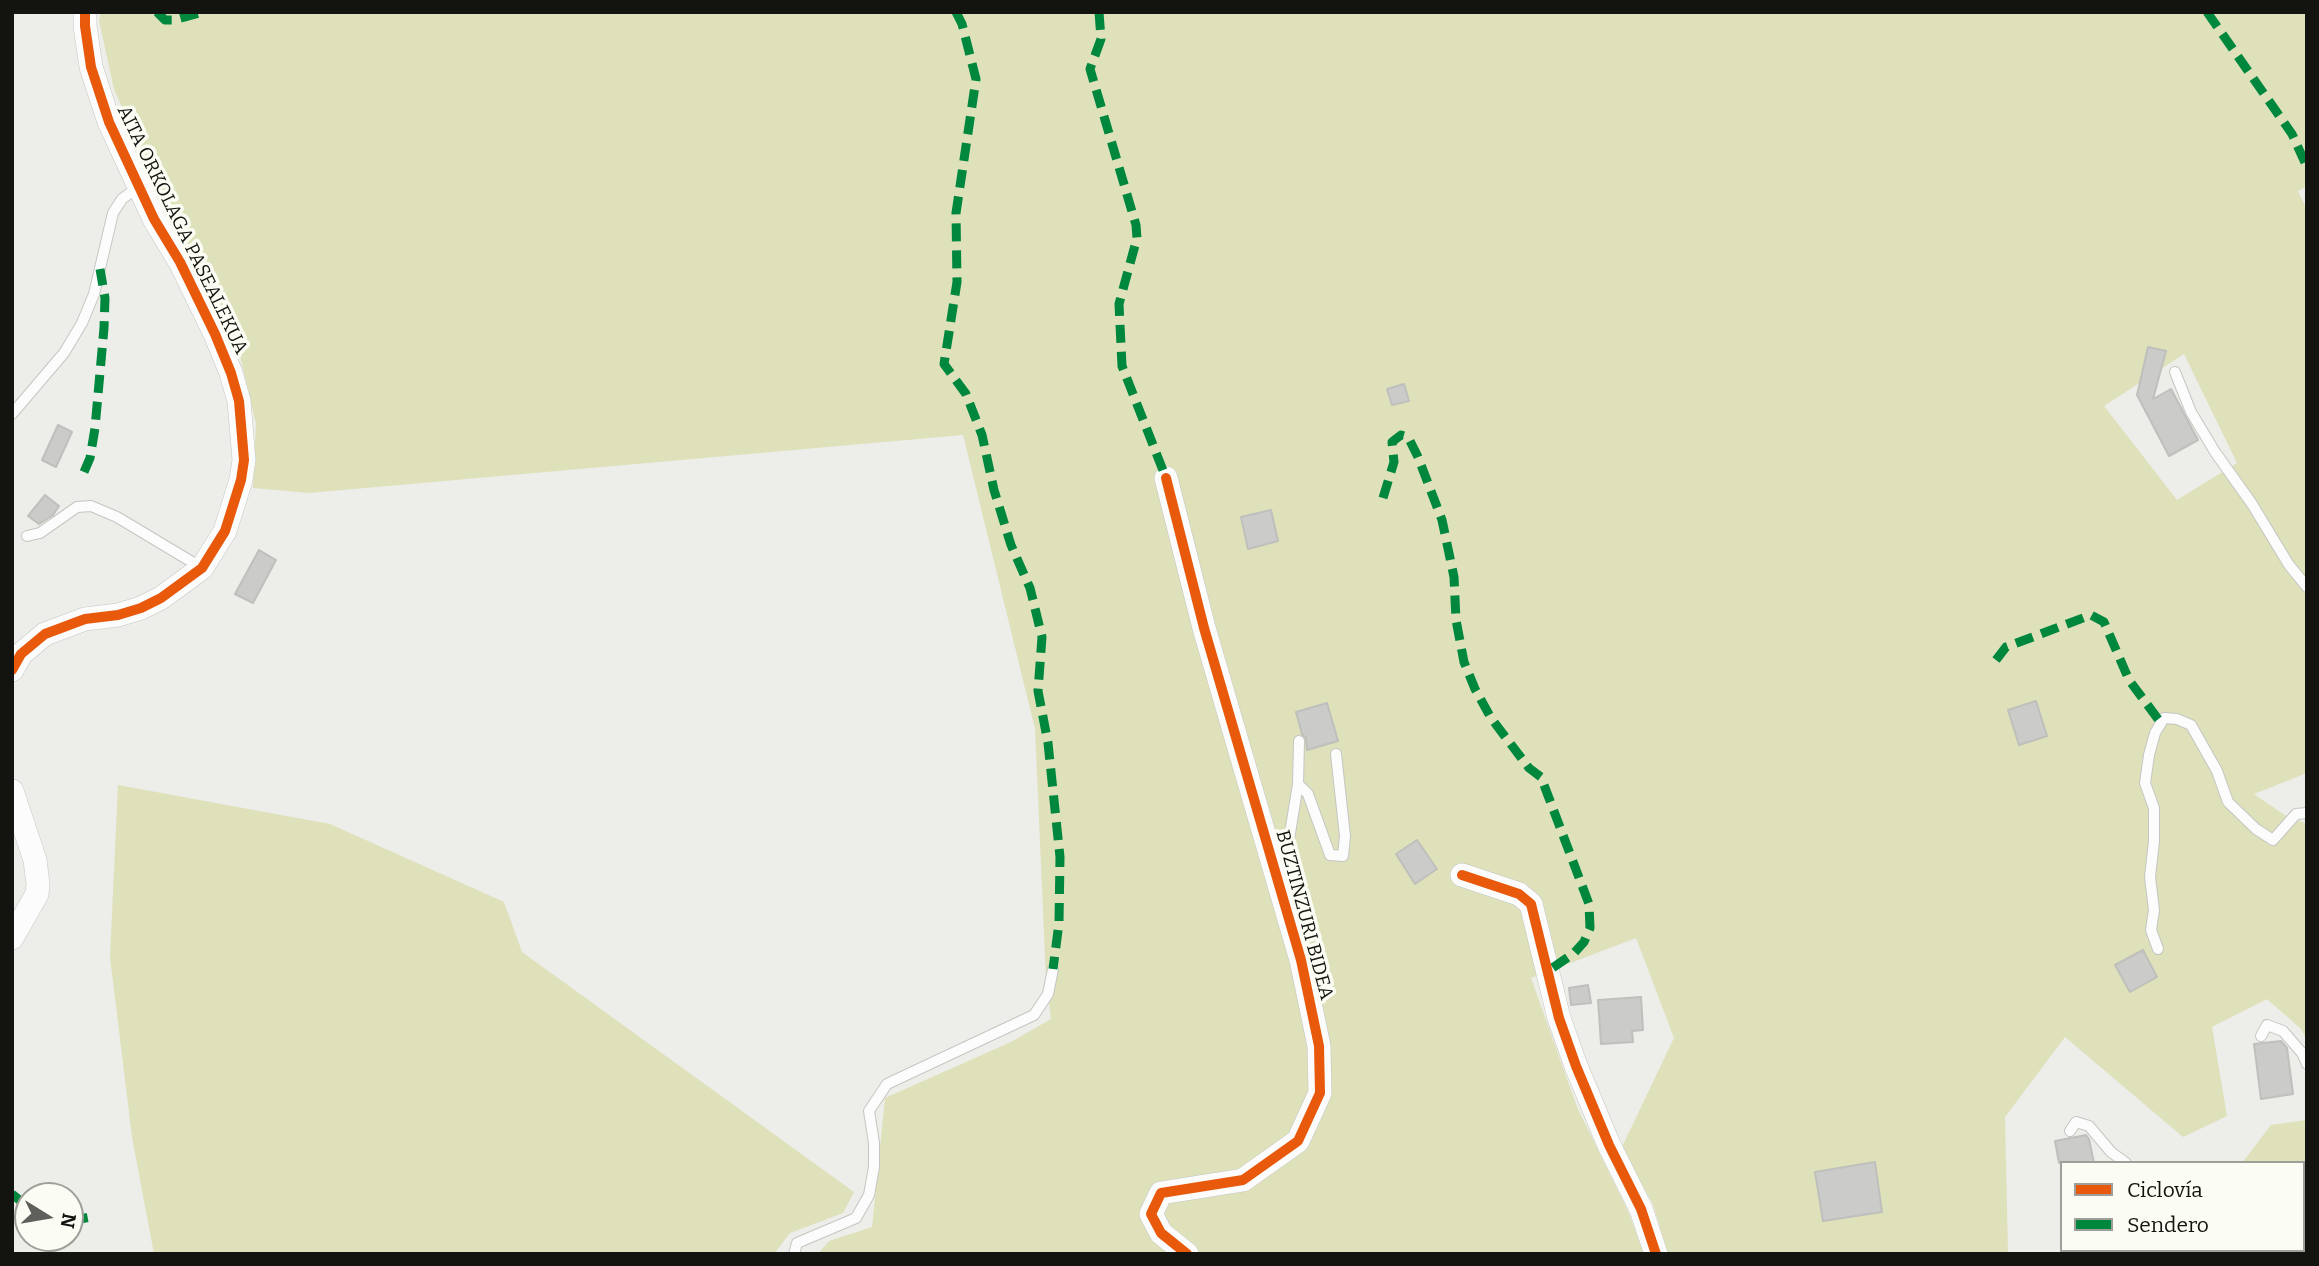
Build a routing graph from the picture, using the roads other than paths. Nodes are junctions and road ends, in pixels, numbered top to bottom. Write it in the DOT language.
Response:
graph roads {
  1 [pos="85,12"];
  2 [pos="138,187"];
  3 [pos="2175,372"];
  4 [pos="12,414"];
  5 [pos="1166,478"];
  6 [pos="27,536"];
  7 [pos="202,568"];
  8 [pos="2307,587"];
  9 [pos="12,670"];
  10 [pos="1299,741"];
  11 [pos="1336,754"];
  12 [pos="1298,784"];
  13 [pos="12,791"];
  14 [pos="2307,813"];
  15 [pos="1462,875"];
  16 [pos="1281,889"];
  17 [pos="12,938"];
  18 [pos="2158,949"];
  19 [pos="1053,968"];
  20 [pos="2261,1036"];
  21 [pos="2307,1065"];
  22 [pos="2070,1131"];
  23 [pos="2123,1161"];
  24 [pos="794,1254"];
  25 [pos="1187,1254"];
  26 [pos="1656,1254"];
  1 -- 2 [label="street, AITA ORKOLAGA PASEALEKUA"];
  2 -- 4 [label="lane"];
  2 -- 7 [label="street, AITA ORKOLAGA PASEALEKUA"];
  3 -- 8 [label="lane"];
  5 -- 16 [label="street, BUZTINZURI BIDEA"];
  6 -- 7 [label="lane"];
  7 -- 9 [label="street, AITA ORKOLAGA PASEALEKUA"];
  10 -- 12 [label="lane"];
  11 -- 12 [label="lane"];
  12 -- 16 [label="lane"];
  13 -- 17 [label="street"];
  14 -- 18 [label="lane"];
  15 -- 26 [label="street"];
  16 -- 25 [label="street, BUZTINZURI BIDEA"];
  19 -- 24 [label="lane"];
  20 -- 21 [label="lane"];
  22 -- 23 [label="lane"];
}
